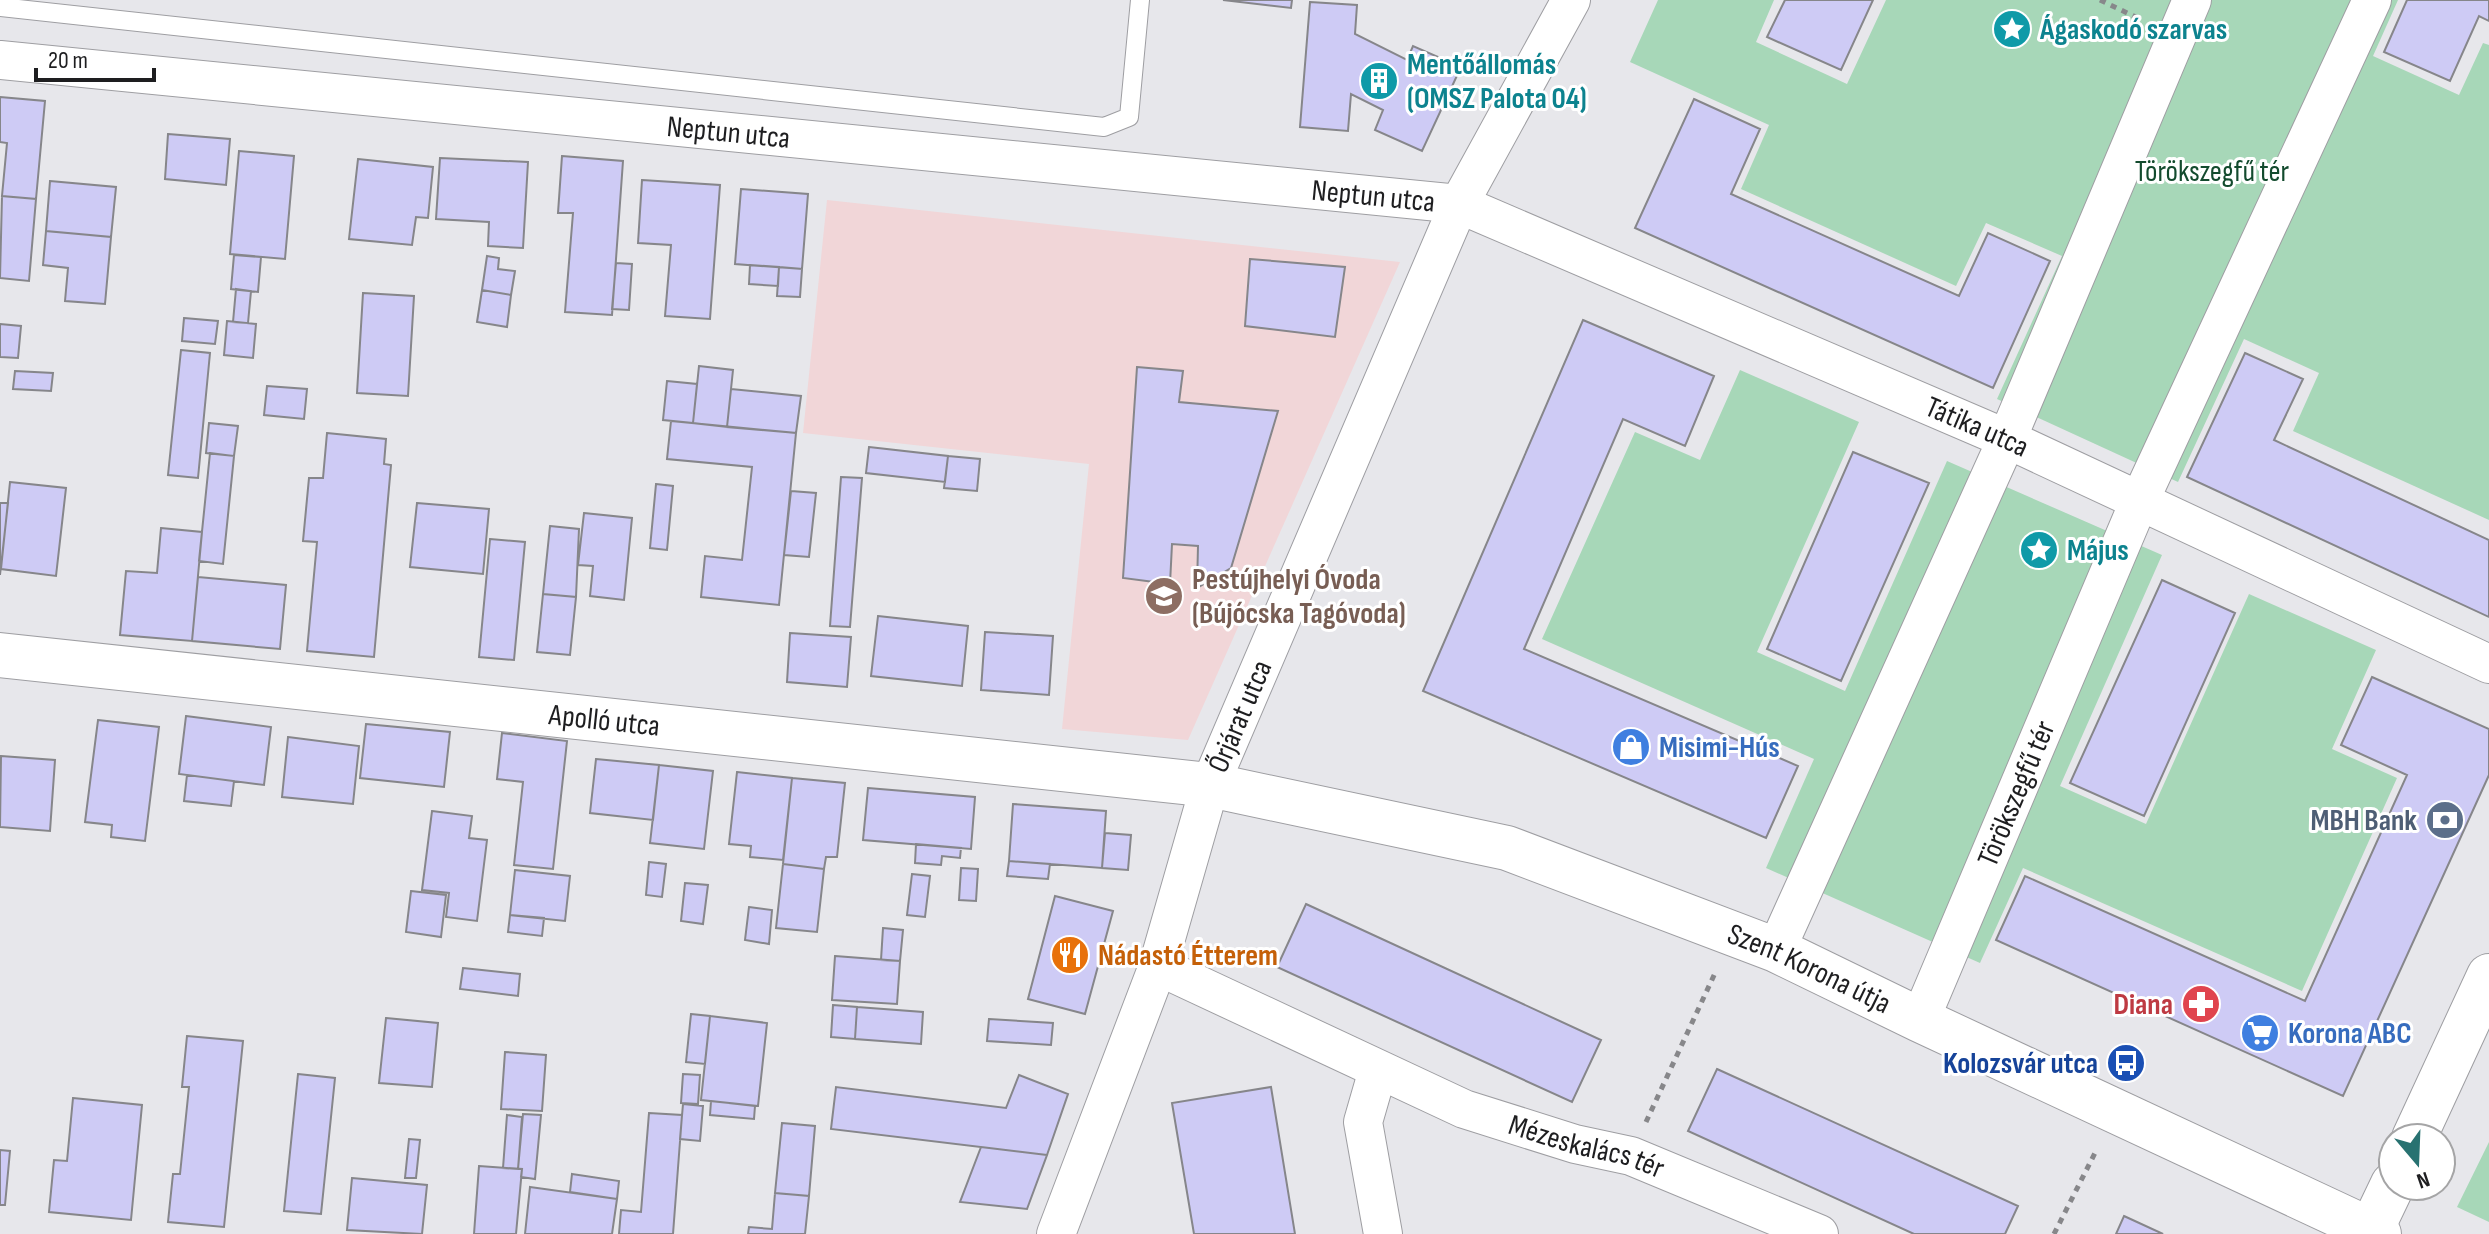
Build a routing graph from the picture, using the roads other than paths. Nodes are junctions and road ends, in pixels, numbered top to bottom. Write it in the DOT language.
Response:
graph roads {
  1 [pos="1140,0"];
  2 [pos="1571,0"];
  3 [pos="2192,0"];
  4 [pos="2372,0"];
  5 [pos="0,7"];
  6 [pos="0,60"];
  7 [pos="1459,204"];
  8 [pos="2007,439"];
  9 [pos="2139,502"];
  10 [pos="0,655"];
  11 [pos="2489,664"];
  12 [pos="1210,785"];
  13 [pos="1776,950"];
  14 [pos="1158,966"];
  15 [pos="2489,976"];
  16 [pos="1920,1020"];
  17 [pos="1378,1070"];
  18 [pos="2421,1122"];
  19 [pos="2386,1202"];
  20 [pos="1803,1231"];
  21 [pos="2375,1232"];
  22 [pos="1056,1234"];
  23 [pos="1383,1234"];
  1 -- 5 [label="lane"];
  2 -- 7 [label="street, Őrjárat utca"];
  3 -- 8 [label="street"];
  4 -- 9 [label="street, Törökszegfű tér"];
  6 -- 7 [label="street, Neptun utca"];
  7 -- 8 [label="street, Tátika utca"];
  7 -- 12 [label="street, Őrjárat utca"];
  8 -- 9 [label="street, Tátika utca"];
  8 -- 13 [label="street"];
  9 -- 11 [label="street, Tátika utca"];
  9 -- 16 [label="street, Törökszegfű tér"];
  10 -- 12 [label="street, Apolló utca"];
  12 -- 13 [label="street, Szent Korona útja"];
  12 -- 14 [label="street, Őrjárat utca"];
  13 -- 16 [label="street, Szent Korona útja"];
  14 -- 17 [label="street, Mézeskalács tér"];
  14 -- 22 [label="street, Őrjárat utca"];
  15 -- 18 [label="street"];
  16 -- 21 [label="street, Szent Korona útja"];
  17 -- 20 [label="street, Mézeskalács tér"];
  17 -- 23 [label="street"];
  19 -- 21 [label="street"];
}
